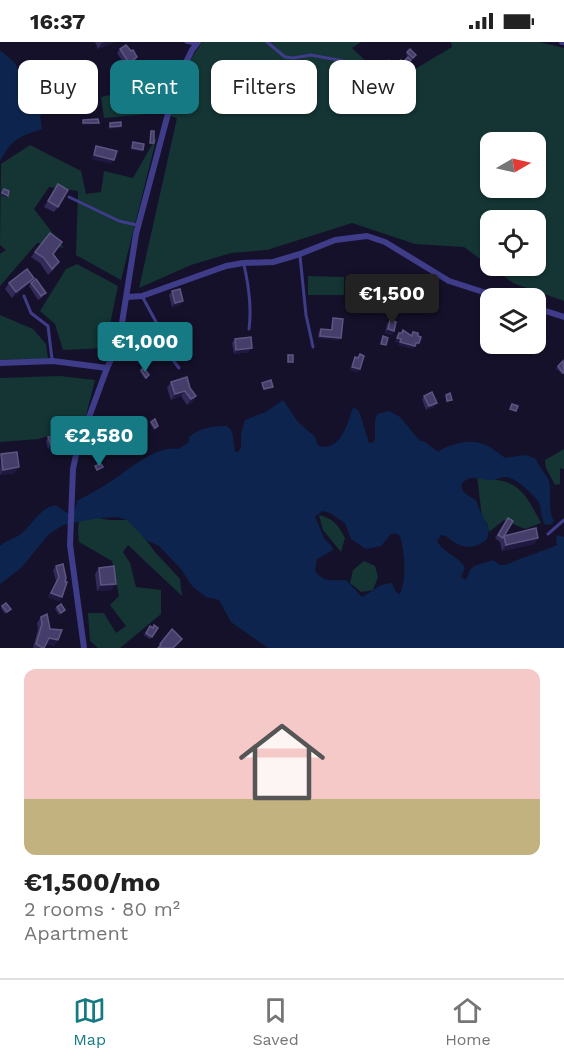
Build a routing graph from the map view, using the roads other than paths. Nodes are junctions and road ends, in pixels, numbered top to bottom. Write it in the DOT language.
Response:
graph roads {
  1 [pos="186,42"];
  2 [pos="267,42"];
  3 [pos="197,43"];
  4 [pos="337,60"];
  5 [pos="69,198"];
  6 [pos="138,226"];
  7 [pos="300,254"];
  8 [pos="243,263"];
  9 [pos="480,291"];
  10 [pos="24,296"];
  11 [pos="142,296"];
  12 [pos="127,297"];
  13 [pos="546,311"];
  14 [pos="564,317"];
  15 [pos="249,329"];
  16 [pos="313,347"];
  17 [pos="53,361"];
  18 [pos="0,363"];
  19 [pos="107,368"];
  20 [pos="179,368"];
  21 [pos="564,520"];
  22 [pos="548,534"];
  23 [pos="84,648"];
  1 -- 3 [label="lane"];
  2 -- 4 [label="lane"];
  3 -- 6 [label="street"];
  5 -- 6 [label="lane"];
  6 -- 12 [label="street"];
  7 -- 8 [label="street"];
  7 -- 9 [label="street"];
  7 -- 16 [label="lane"];
  8 -- 11 [label="street"];
  8 -- 15 [label="lane"];
  10 -- 17 [label="lane"];
  11 -- 12 [label="street"];
  11 -- 20 [label="lane"];
  12 -- 19 [label="street"];
  13 -- 14 [label="street"];
  17 -- 18 [label="street"];
  17 -- 19 [label="street"];
  19 -- 23 [label="street"];
  21 -- 22 [label="lane"];
}
